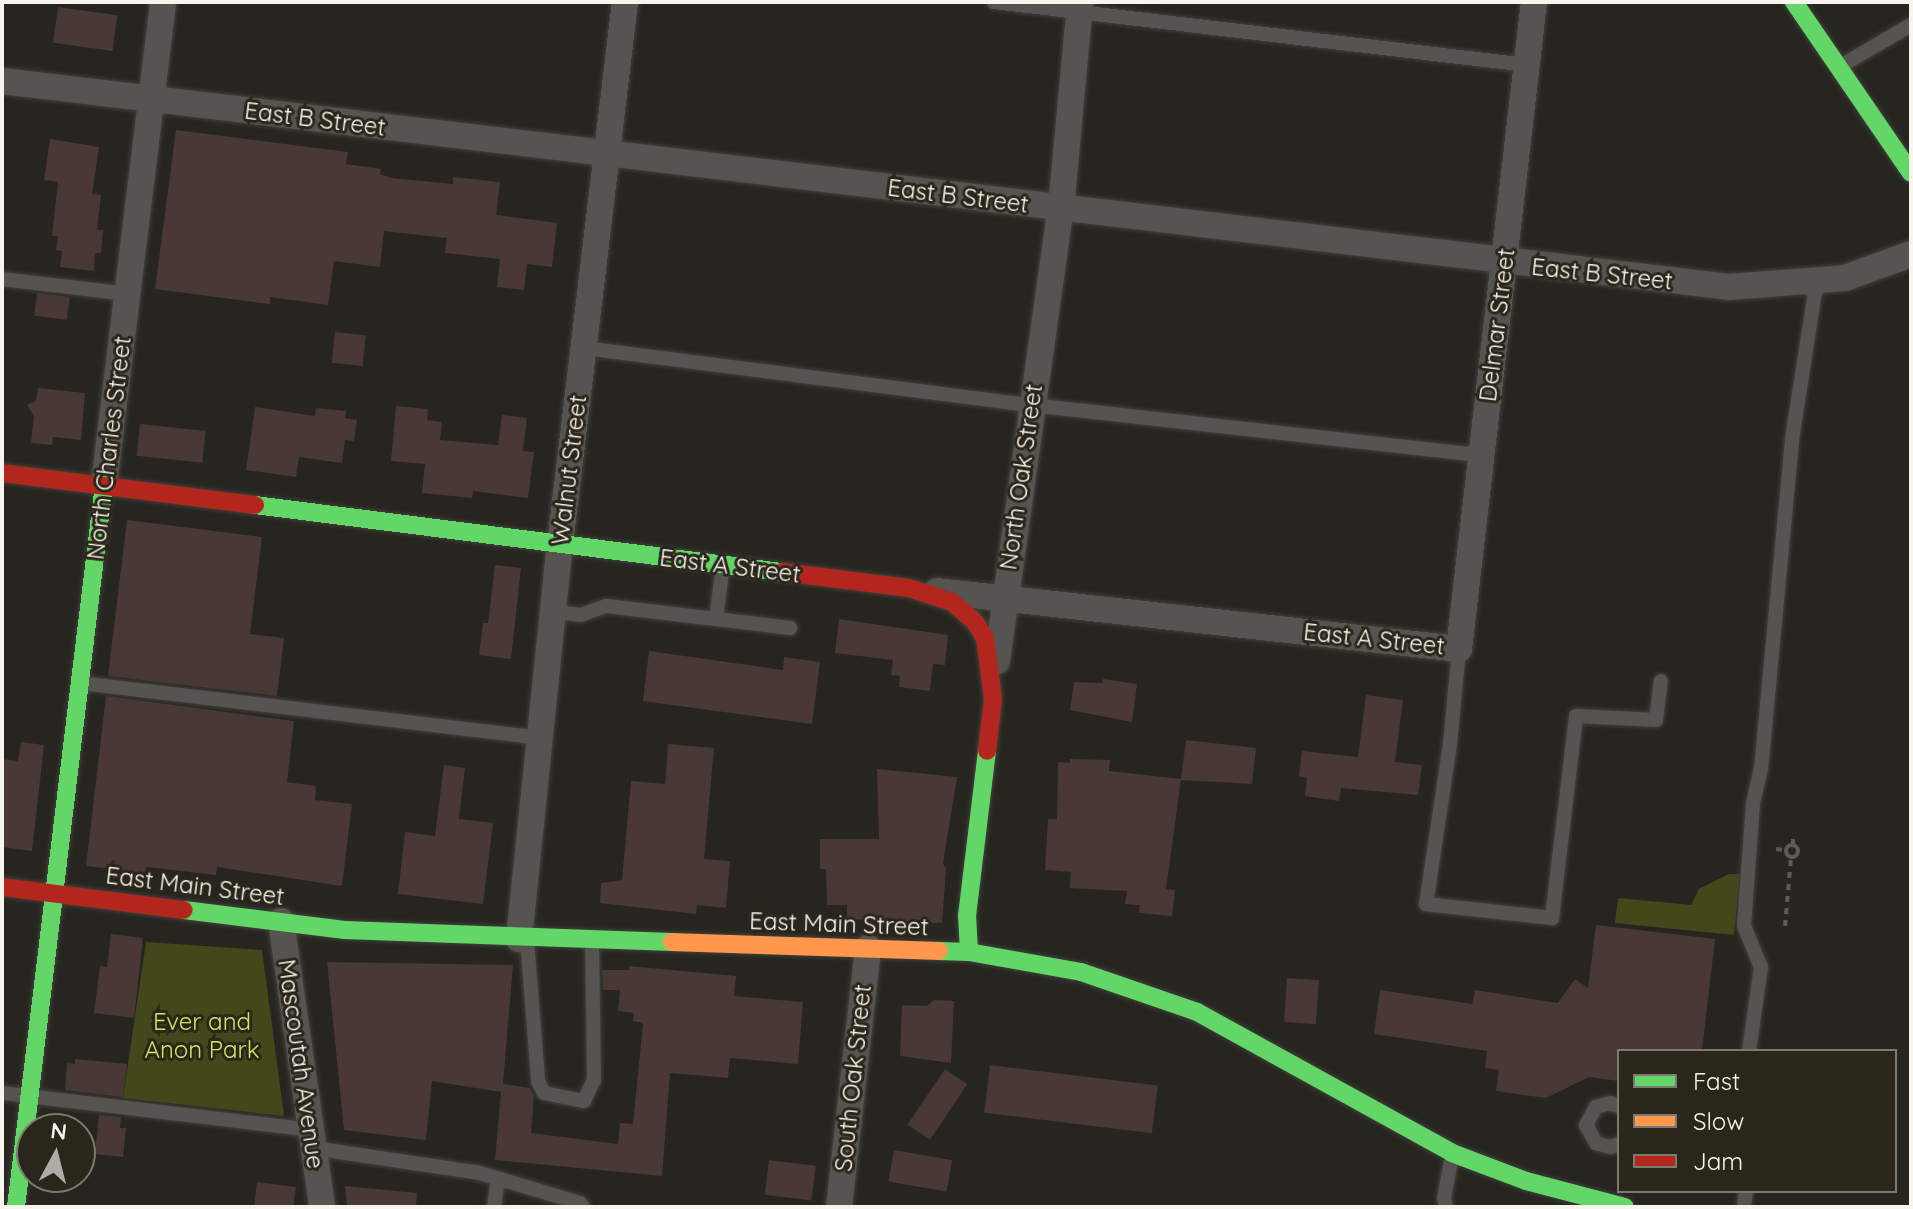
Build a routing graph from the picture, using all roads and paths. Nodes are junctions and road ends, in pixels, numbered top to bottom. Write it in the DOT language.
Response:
graph roads {
  1 [pos="163,2"];
  2 [pos="625,2"];
  3 [pos="994,2"];
  4 [pos="1534,2"];
  5 [pos="1794,2"];
  6 [pos="1080,7"];
  7 [pos="1911,25"];
  8 [pos="1527,65"];
  9 [pos="1838,67"];
  10 [pos="2,81"];
  11 [pos="152,98"];
  12 [pos="608,154"];
  13 [pos="1911,173"];
  14 [pos="1061,208"];
  15 [pos="1911,254"];
  16 [pos="1504,263"];
  17 [pos="2,279"];
  18 [pos="1817,280"];
  19 [pos="128,294"];
  20 [pos="584,348"];
  21 [pos="1032,405"];
  22 [pos="1481,455"];
  23 [pos="2,473"];
  24 [pos="104,484"];
  25 [pos="560,544"];
  26 [pos="723,565"];
  27 [pos="909,588"];
  28 [pos="1003,598"];
  29 [pos="553,612"];
  30 [pos="716,619"];
  31 [pos="790,628"];
  32 [pos="1459,649"];
  33 [pos="1661,681"];
  34 [pos="80,683"];
  35 [pos="993,699"];
  36 [pos="540,738"];
  37 [pos="1793,834"];
  38 [pos="1793,845"];
  39 [pos="1776,849"];
  40 [pos="1786,850"];
  41 [pos="1798,851"];
  42 [pos="1807,851"];
  43 [pos="1791,857"];
  44 [pos="2,887"];
  45 [pos="54,893"];
  46 [pos="281,921"];
  47 [pos="1785,926"];
  48 [pos="523,939"];
  49 [pos="592,941"];
  50 [pos="868,948"];
  51 [pos="969,952"];
  52 [pos="1749,1049"];
  53 [pos="2,1093"];
  54 [pos="29,1097"];
  55 [pos="1617,1105"];
  56 [pos="312,1139"];
  57 [pos="1617,1145"];
  58 [pos="1452,1153"];
  59 [pos="498,1180"];
  60 [pos="1575,1200"];
  61 [pos="16,1207"];
  62 [pos="322,1207"];
  63 [pos="494,1207"];
  64 [pos="583,1207"];
  65 [pos="839,1207"];
  66 [pos="1446,1207"];
  67 [pos="1625,1207"];
  1 -- 11 [label="street, North Charles Street"];
  2 -- 12 [label="street, Walnut Street"];
  3 -- 6 [label="lane"];
  4 -- 8 [label="street, Delmar Street"];
  5 -- 9 [label="main road"];
  6 -- 8 [label="lane"];
  6 -- 14 [label="street, North Oak Street"];
  7 -- 9 [label="lane"];
  8 -- 16 [label="street, Delmar Street"];
  9 -- 13 [label="main road"];
  10 -- 11 [label="street, East B Street"];
  11 -- 12 [label="street, East B Street"];
  11 -- 19 [label="street, North Charles Street"];
  12 -- 14 [label="street, East B Street"];
  12 -- 20 [label="street, Walnut Street"];
  14 -- 16 [label="street, East B Street"];
  14 -- 21 [label="street, North Oak Street"];
  15 -- 18 [label="street, East B Street"];
  16 -- 18 [label="street, East B Street"];
  16 -- 22 [label="street, Delmar Street"];
  17 -- 19 [label="lane"];
  18 -- 52 [label="lane"];
  19 -- 24 [label="street, North Charles Street"];
  20 -- 21 [label="lane"];
  20 -- 25 [label="street, Walnut Street"];
  21 -- 22 [label="lane"];
  21 -- 28 [label="street, North Oak Street"];
  22 -- 32 [label="street, Delmar Street"];
  23 -- 24 [label="main road, East A Street"];
  24 -- 25 [label="main road, East A Street"];
  24 -- 34 [label="main road, North Charles Street"];
  25 -- 26 [label="main road, East A Street"];
  25 -- 29 [label="street, Walnut Street"];
  26 -- 27 [label="main road, East A Street"];
  26 -- 30 [label="lane"];
  27 -- 28 [label="street, East A Street"];
  27 -- 35 [label="main road"];
  28 -- 32 [label="street, East A Street"];
  28 -- 35 [label="street, North Oak Street"];
  29 -- 30 [label="lane"];
  29 -- 36 [label="street, Walnut Street"];
  30 -- 31 [label="lane"];
  32 -- 33 [label="lane"];
  34 -- 36 [label="lane"];
  34 -- 45 [label="main road, North Charles Street"];
  35 -- 51 [label="main road, North Oak Street"];
  36 -- 48 [label="street, Walnut Street"];
  37 -- 38 [label="path"];
  38 -- 40 [label="path"];
  38 -- 41 [label="path"];
  39 -- 40 [label="path"];
  40 -- 43 [label="path"];
  41 -- 42 [label="path"];
  41 -- 43 [label="path"];
  43 -- 47 [label="path"];
  44 -- 45 [label="main road, East Main Street"];
  45 -- 46 [label="main road, East Main Street"];
  45 -- 54 [label="main road, North Charles Street"];
  46 -- 48 [label="main road, East Main Street"];
  46 -- 56 [label="street, Mascoutah Avenue"];
  48 -- 49 [label="main road, East Main Street"];
  48 -- 49 [label="lane"];
  49 -- 50 [label="main road, East Main Street"];
  50 -- 51 [label="main road, East Main Street"];
  50 -- 65 [label="street, South Oak Street"];
  51 -- 58 [label="main road, East Main Street"];
  53 -- 54 [label="lane"];
  54 -- 56 [label="lane"];
  54 -- 61 [label="main road, North Charles Street"];
  55 -- 57 [label="lane"];
  56 -- 59 [label="lane"];
  56 -- 62 [label="street, Mascoutah Avenue"];
  58 -- 60 [label="main road, East Main Street"];
  58 -- 66 [label="lane"];
  59 -- 63 [label="lane"];
  59 -- 64 [label="lane"];
  60 -- 67 [label="main road, East Main Street"];
}
